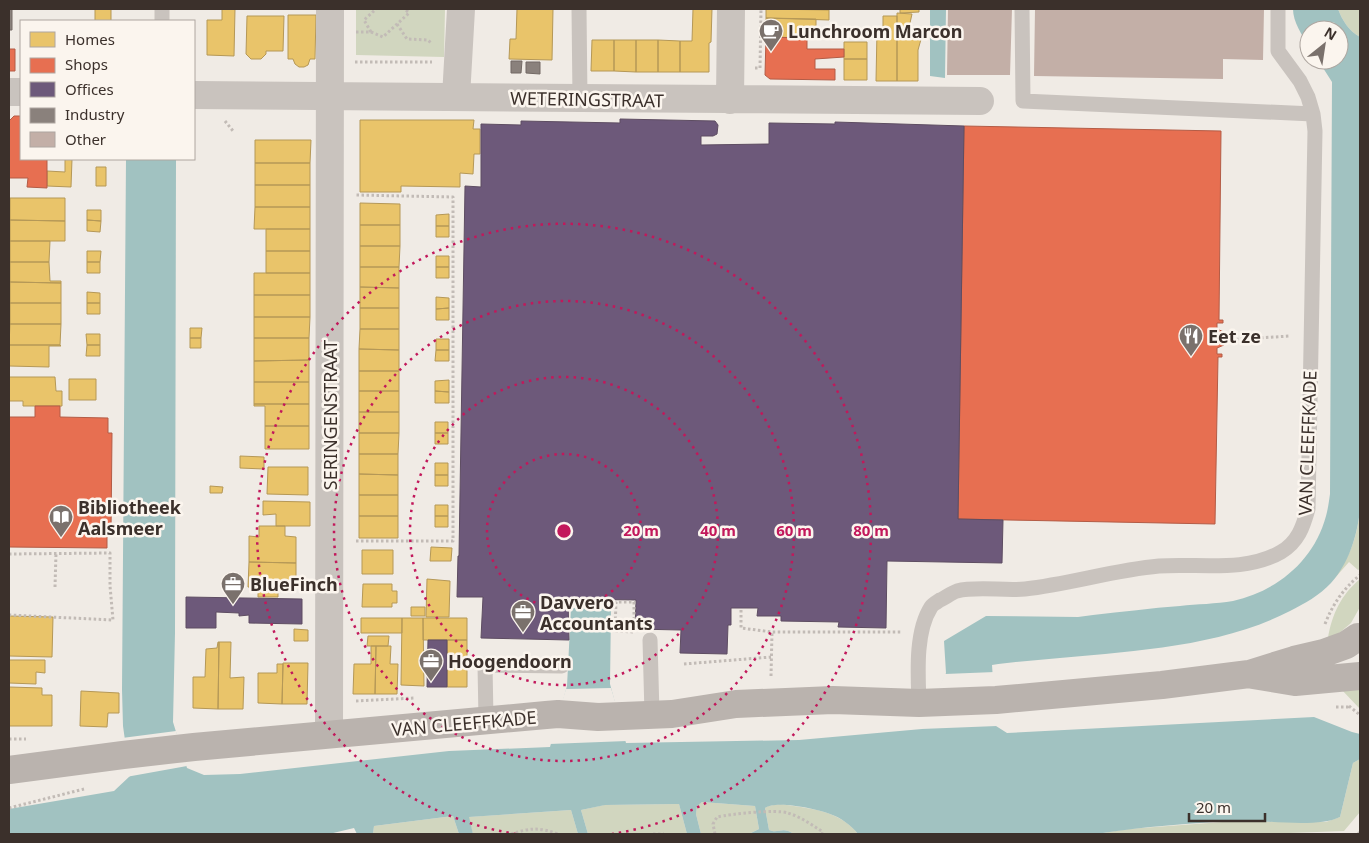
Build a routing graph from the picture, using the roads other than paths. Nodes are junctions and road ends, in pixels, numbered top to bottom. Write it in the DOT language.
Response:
graph roads {
  1 [pos="330,9"];
  2 [pos="461,9"];
  3 [pos="579,9"];
  4 [pos="730,9"];
  5 [pos="1022,9"];
  6 [pos="1278,9"];
  7 [pos="195,95"];
  8 [pos="330,97"];
  9 [pos="456,97"];
  10 [pos="580,98"];
  11 [pos="730,100"];
  12 [pos="980,101"];
  13 [pos="1313,114"];
  14 [pos="650,640"];
  15 [pos="1360,641"];
  16 [pos="562,666"];
  17 [pos="1249,674"];
  18 [pos="1360,676"];
  19 [pos="926,702"];
  20 [pos="652,714"];
  21 [pos="486,720"];
  22 [pos="329,734"];
  23 [pos="9,770"];
  1 -- 8 [label="street, SERINGENSTRAAT"];
  2 -- 9 [label="street"];
  3 -- 10 [label="lane"];
  4 -- 11 [label="street"];
  5 -- 13 [label="lane"];
  6 -- 13 [label="lane, VAN CLEEFFKADE"];
  7 -- 8 [label="street, WETERINGSTRAAT"];
  8 -- 9 [label="street, WETERINGSTRAAT"];
  8 -- 22 [label="street, SERINGENSTRAAT"];
  9 -- 10 [label="street, WETERINGSTRAAT"];
  10 -- 11 [label="street, WETERINGSTRAAT"];
  11 -- 12 [label="street, WETERINGSTRAAT"];
  13 -- 19 [label="lane, VAN CLEEFFKADE"];
  14 -- 20 [label="lane"];
  15 -- 17 [label="main road, VAN CLEEFFKADE"];
  16 -- 21 [label="lane"];
  17 -- 18 [label="main road, VAN CLEEFFKADE"];
  17 -- 19 [label="main road, VAN CLEEFFKADE"];
  19 -- 20 [label="main road, VAN CLEEFFKADE"];
  20 -- 21 [label="main road, VAN CLEEFFKADE"];
  21 -- 22 [label="main road, VAN CLEEFFKADE"];
  22 -- 23 [label="main road, VAN CLEEFFKADE"];
}
